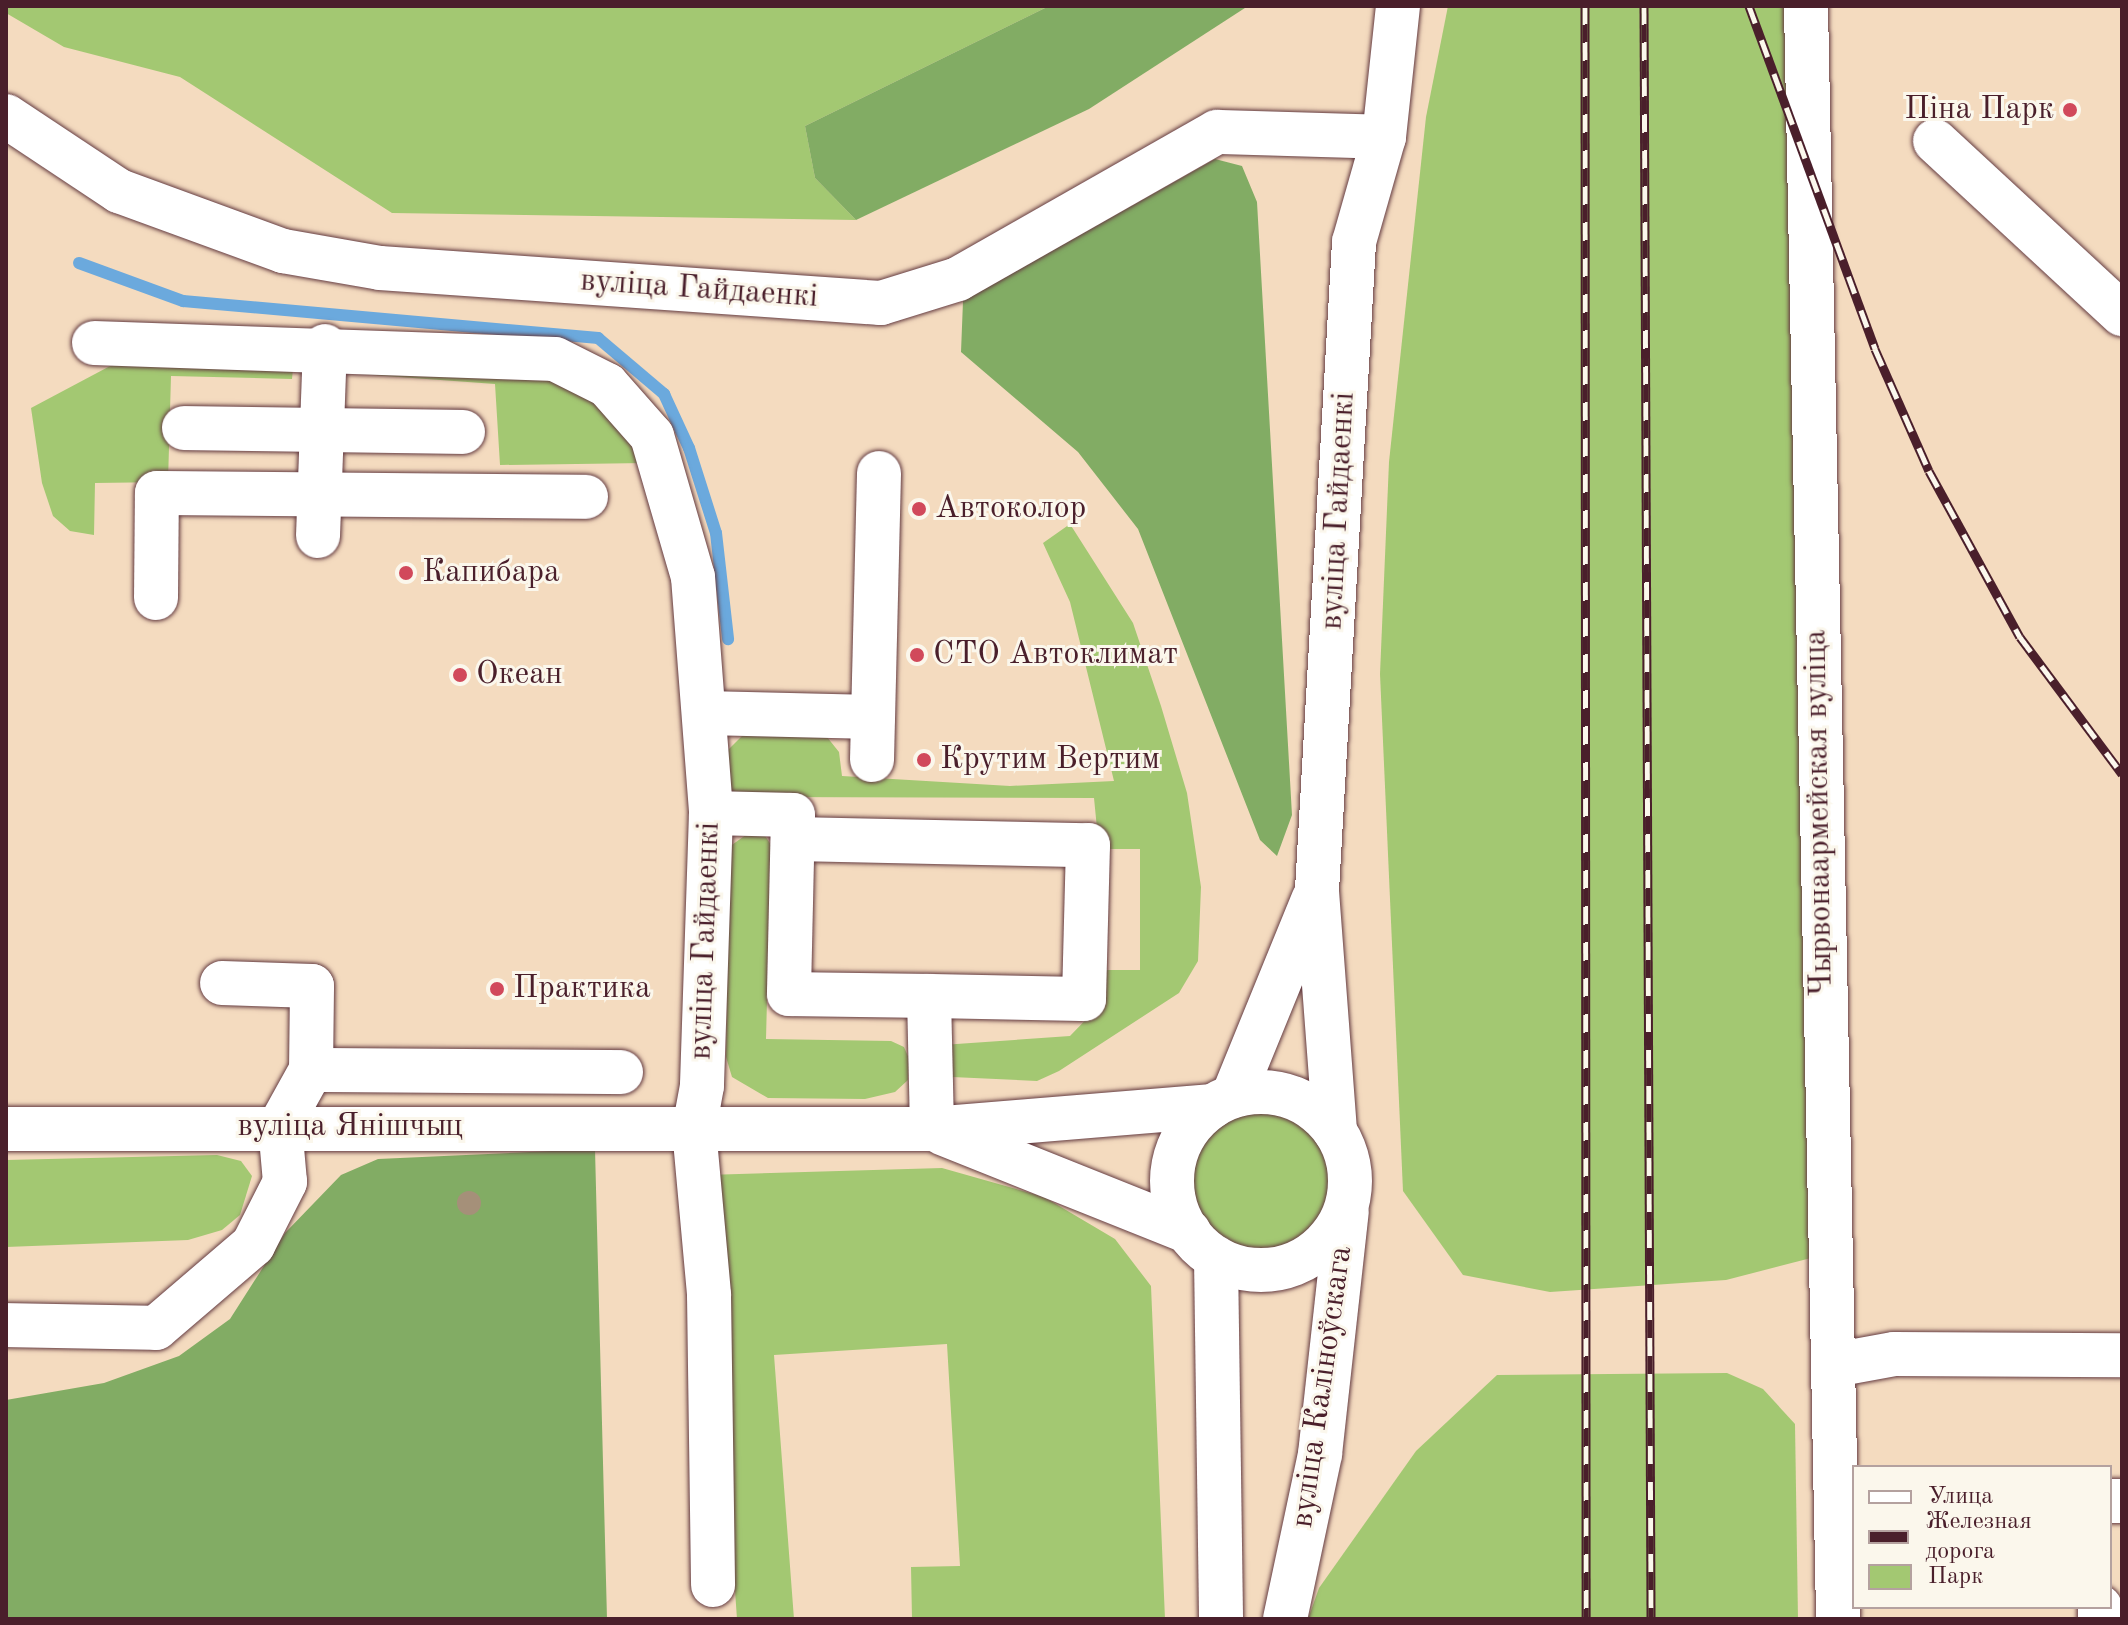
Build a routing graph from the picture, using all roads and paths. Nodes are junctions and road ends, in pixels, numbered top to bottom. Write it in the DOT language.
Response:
graph roads {
  1 [pos="1398,6"];
  2 [pos="1806,6"];
  3 [pos="6,116"];
  4 [pos="1384,137"];
  5 [pos="1935,141"];
  6 [pos="2122,314"];
  7 [pos="94,343"];
  8 [pos="325,346"];
  9 [pos="184,428"];
  10 [pos="322,430"];
  11 [pos="463,432"];
  12 [pos="879,473"];
  13 [pos="586,497"];
  14 [pos="319,515"];
  15 [pos="156,598"];
  16 [pos="706,713"];
  17 [pos="873,717"];
  18 [pos="872,760"];
  19 [pos="711,813"];
  20 [pos="793,839"];
  21 [pos="1317,890"];
  22 [pos="222,983"];
  23 [pos="929,996"];
  24 [pos="311,1070"];
  25 [pos="621,1072"];
  26 [pos="1223,1101"];
  27 [pos="280,1126"];
  28 [pos="6,1129"];
  29 [pos="694,1129"];
  30 [pos="932,1129"];
  31 [pos="1335,1131"];
  32 [pos="1348,1202"];
  33 [pos="1202,1245"];
  34 [pos="6,1325"];
  35 [pos="2122,1355"];
  36 [pos="1834,1365"];
  37 [pos="713,1585"];
  38 [pos="1221,1619"];
  39 [pos="1285,1619"];
  40 [pos="1838,1619"];
  1 -- 4 [label="street, вуліца Гайдаенкі"];
  2 -- 36 [label="street, Чырвонаармейская вуліца"];
  3 -- 4 [label="street, вуліца Гайдаенкі"];
  4 -- 21 [label="street, вуліца Гайдаенкі"];
  5 -- 6 [label="street"];
  7 -- 8 [label="street, вуліца Гайдаенкі"];
  8 -- 10 [label="street"];
  8 -- 16 [label="street, вуліца Гайдаенкі"];
  9 -- 10 [label="street"];
  10 -- 11 [label="street"];
  10 -- 14 [label="street"];
  12 -- 17 [label="street"];
  13 -- 14 [label="street"];
  14 -- 15 [label="street"];
  16 -- 17 [label="street"];
  16 -- 19 [label="street, вуліца Гайдаенкі"];
  17 -- 18 [label="street"];
  19 -- 20 [label="street"];
  19 -- 29 [label="street, вуліца Гайдаенкі"];
  20 -- 23 [label="street"];
  20 -- 23 [label="street"];
  21 -- 26 [label="street, вуліца Гайдаенкі"];
  21 -- 31 [label="street, вуліца Гайдаенкі"];
  22 -- 24 [label="street"];
  23 -- 30 [label="street"];
  24 -- 25 [label="street"];
  24 -- 27 [label="street"];
  26 -- 30 [label="street, вуліца Янішчыц"];
  26 -- 31 [label="street"];
  26 -- 33 [label="street"];
  27 -- 28 [label="street, вуліца Янішчыц"];
  27 -- 29 [label="street, вуліца Янішчыц"];
  27 -- 34 [label="street"];
  29 -- 30 [label="street, вуліца Янішчыц"];
  29 -- 37 [label="street"];
  30 -- 33 [label="street, вуліца Каліноўскага"];
  31 -- 32 [label="street, вуліца Каліноўскага"];
  32 -- 33 [label="street, вуліца Каліноўскага"];
  32 -- 39 [label="street, вуліца Каліноўскага"];
  33 -- 38 [label="street"];
  35 -- 36 [label="street"];
  36 -- 40 [label="street, Чырвонаармейская вуліца"];
}
